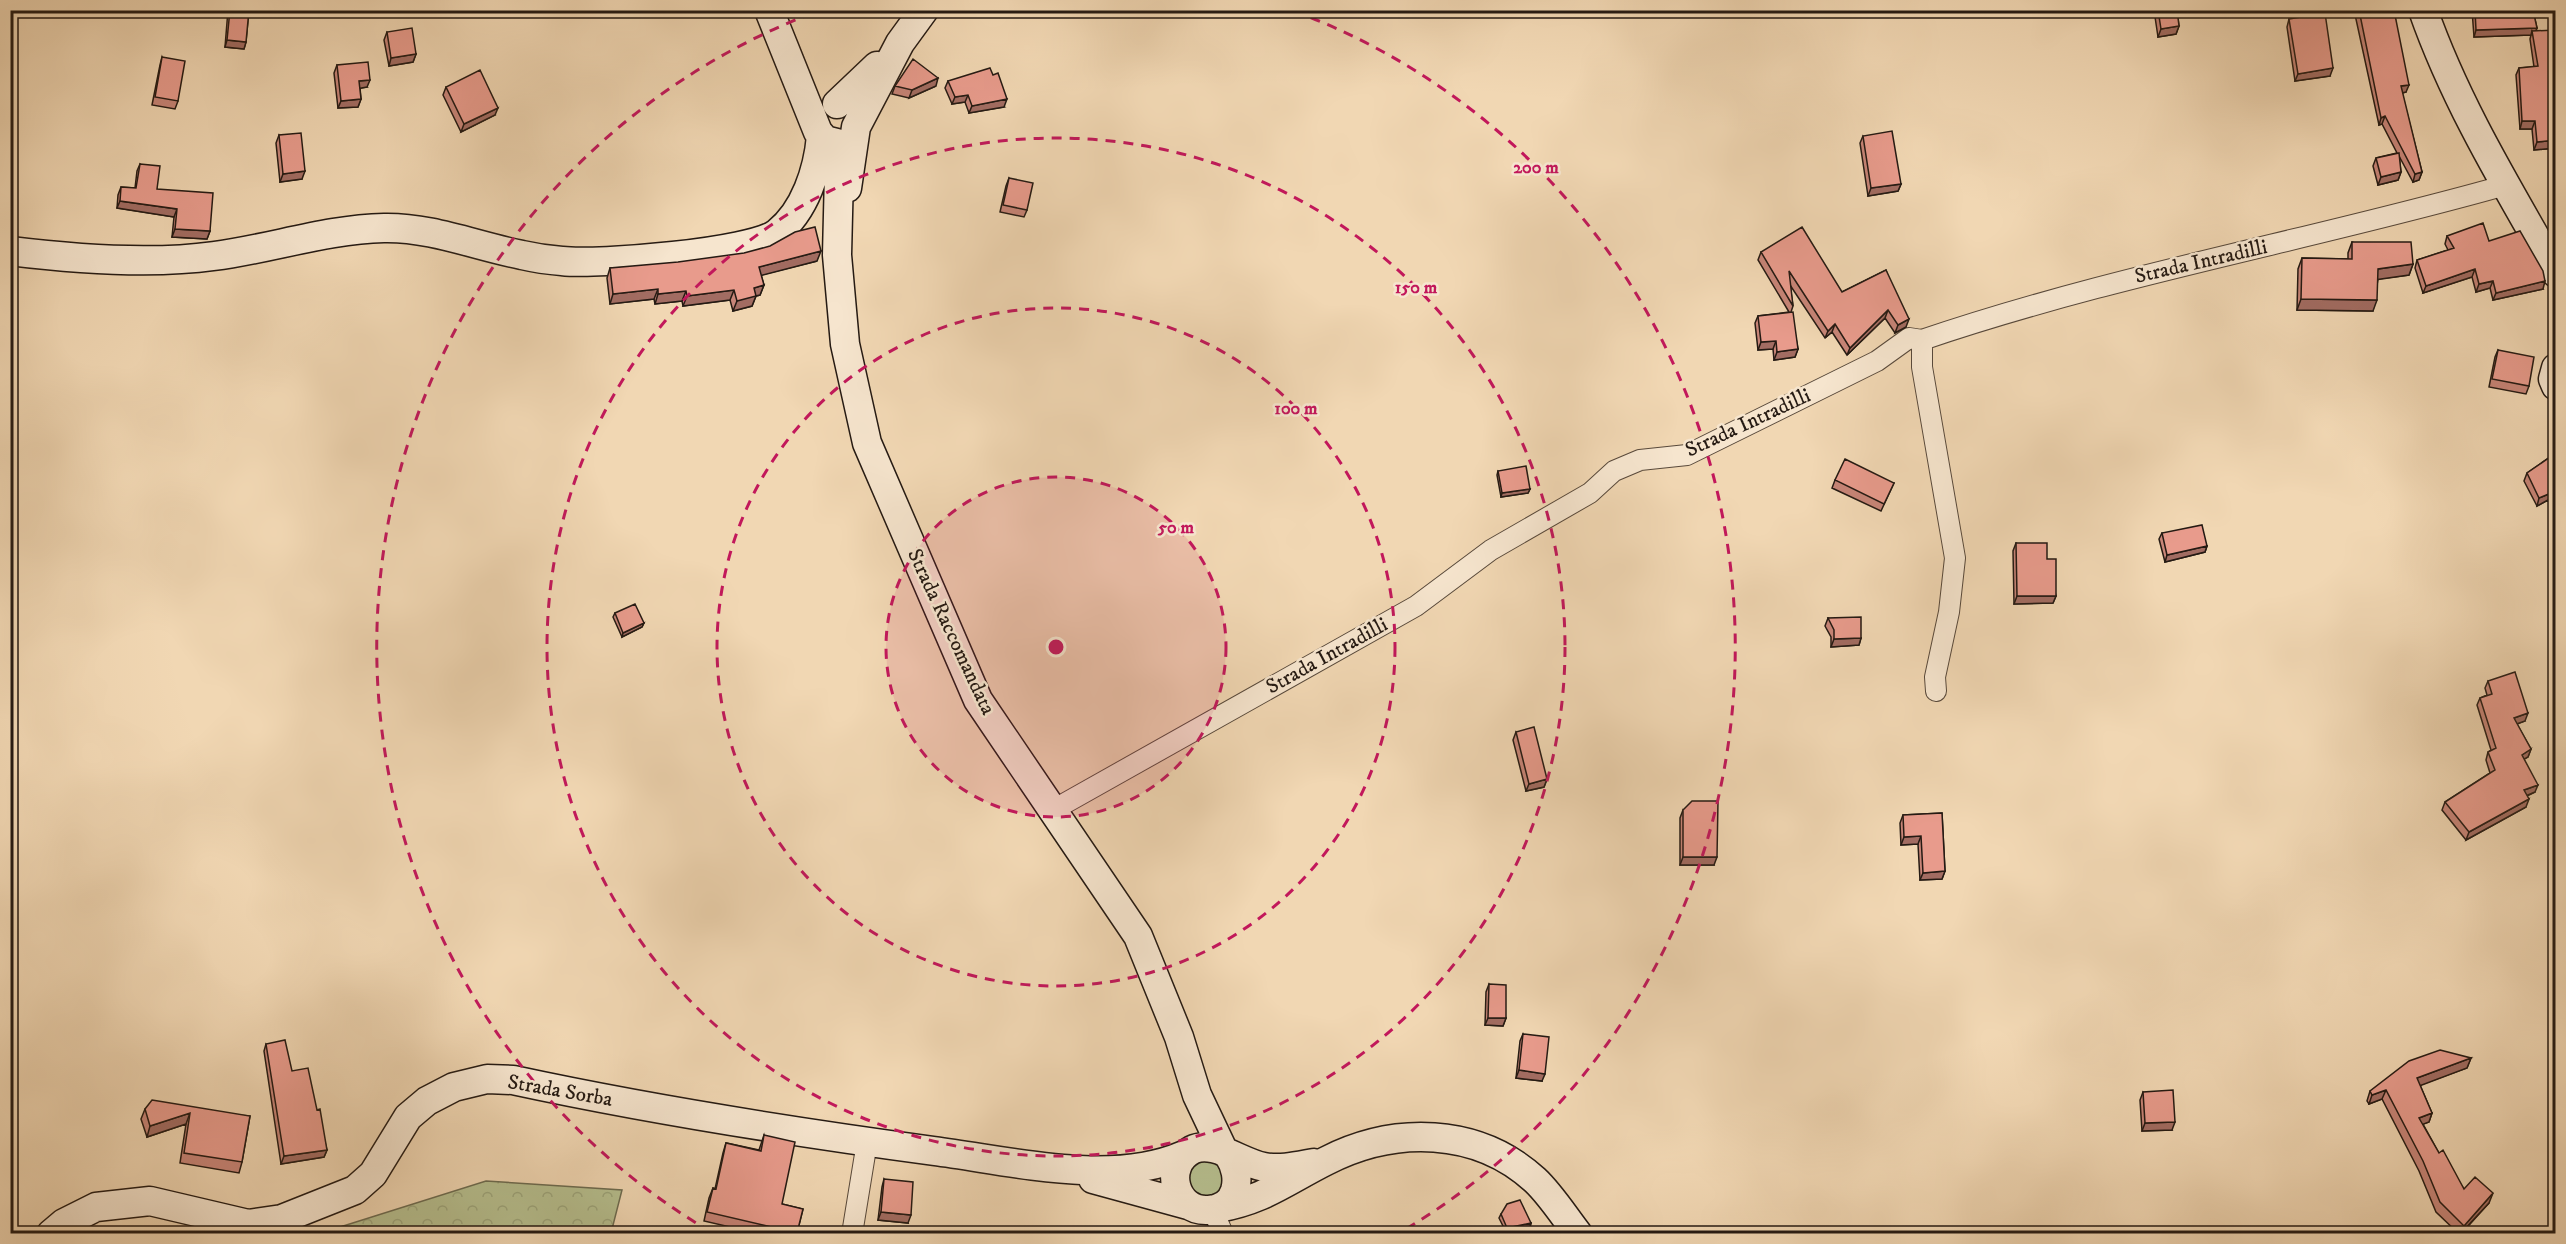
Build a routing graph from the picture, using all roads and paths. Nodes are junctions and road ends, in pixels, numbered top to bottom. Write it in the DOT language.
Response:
graph roads {
  1 [pos="769,10"];
  2 [pos="924,10"];
  3 [pos="2423,10"];
  4 [pos="900,43"];
  5 [pos="795,73"];
  6 [pos="835,104"];
  7 [pos="855,129"];
  8 [pos="822,136"];
  9 [pos="2506,185"];
  10 [pos="838,234"];
  11 [pos="10,251"];
  12 [pos="2556,273"];
  13 [pos="1922,340"];
  14 [pos="2556,368"];
  15 [pos="2556,386"];
  16 [pos="1936,691"];
  17 [pos="1053,810"];
  18 [pos="1197,1095"];
  19 [pos="867,1142"];
  20 [pos="1187,1153"];
  21 [pos="1227,1154"];
  22 [pos="1325,1161"];
  23 [pos="1057,1167"];
  24 [pos="1210,1214"];
  25 [pos="51,1233"];
  26 [pos="852,1233"];
  27 [pos="1578,1233"];
  1 -- 5 [label="street"];
  2 -- 4 [label="street"];
  3 -- 9 [label="street"];
  4 -- 6 [label="street"];
  4 -- 7 [label="street"];
  5 -- 6 [label="street"];
  5 -- 8 [label="street"];
  6 -- 7 [label="street"];
  6 -- 8 [label="street"];
  7 -- 8 [label="street"];
  7 -- 10 [label="street"];
  8 -- 10 [label="street"];
  8 -- 11 [label="street"];
  9 -- 12 [label="street"];
  9 -- 13 [label="street, Strada Intradilli"];
  10 -- 17 [label="street, Strada Raccomandata"];
  13 -- 16 [label="street"];
  13 -- 17 [label="street, Strada Intradilli"];
  14 -- 15 [label="street"];
  17 -- 18 [label="street, Strada Raccomandata"];
  18 -- 20 [label="street"];
  18 -- 21 [label="street"];
  19 -- 23 [label="street, Strada Sorba"];
  19 -- 25 [label="street, Strada Sorba"];
  19 -- 26 [label="street"];
  20 -- 21 [label="street"];
  20 -- 23 [label="street"];
  20 -- 24 [label="street"];
  21 -- 22 [label="street"];
  21 -- 24 [label="street"];
  22 -- 24 [label="street"];
  22 -- 27 [label="street"];
  23 -- 24 [label="street"];
}
